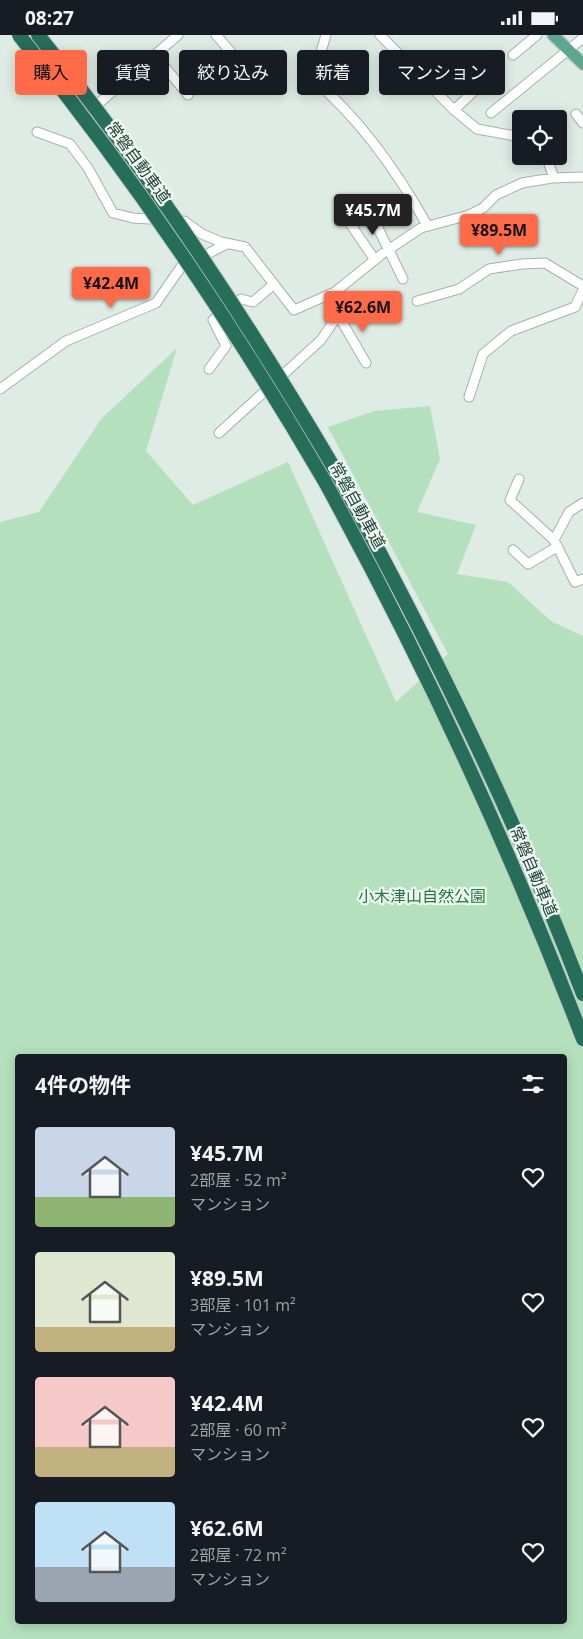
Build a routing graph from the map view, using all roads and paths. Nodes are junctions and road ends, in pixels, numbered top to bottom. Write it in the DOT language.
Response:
graph roads {
  1 [pos="19,35"];
  2 [pos="38,35"];
  3 [pos="178,35"];
  4 [pos="216,35"];
  5 [pos="326,35"];
  6 [pos="380,35"];
  7 [pos="537,35"];
  8 [pos="553,35"];
  9 [pos="583,38"];
  10 [pos="161,50"];
  11 [pos="229,50"];
  12 [pos="568,51"];
  13 [pos="513,55"];
  14 [pos="583,64"];
  15 [pos="169,72"];
  16 [pos="179,84"];
  17 [pos="108,95"];
  18 [pos="470,95"];
  19 [pos="99,103"];
  20 [pos="454,110"];
  21 [pos="490,113"];
  22 [pos="576,114"];
  23 [pos="583,123"];
  24 [pos="37,132"];
  25 [pos="512,135"];
  26 [pos="549,165"];
  27 [pos="554,177"];
  28 [pos="583,177"];
  29 [pos="376,224"];
  30 [pos="351,225"];
  31 [pos="427,225"];
  32 [pos="227,244"];
  33 [pos="388,250"];
  34 [pos="375,260"];
  35 [pos="404,279"];
  36 [pos="274,284"];
  37 [pos="583,286"];
  38 [pos="583,290"];
  39 [pos="330,294"];
  40 [pos="417,301"];
  41 [pos="338,315"];
  42 [pos="366,363"];
  43 [pos="209,369"];
  44 [pos="0,389"];
  45 [pos="469,397"];
  46 [pos="219,433"];
  47 [pos="519,479"];
  48 [pos="583,503"];
  49 [pos="555,544"];
  50 [pos="513,550"];
  51 [pos="583,579"];
  52 [pos="583,994"];
  53 [pos="583,1039"];
  1 -- 53 [label="highway, 常磐自動車道, bridge"];
  2 -- 52 [label="highway, 常磐自動車道, bridge"];
  3 -- 10 [label="street"];
  4 -- 11 [label="street"];
  5 -- 31 [label="street"];
  6 -- 20 [label="street"];
  7 -- 13 [label="street"];
  8 -- 12 [label="main road"];
  9 -- 12 [label="street"];
  12 -- 14 [label="main road"];
  12 -- 21 [label="street"];
  15 -- 16 [label="street"];
  17 -- 19 [label="street"];
  18 -- 20 [label="street"];
  20 -- 25 [label="street"];
  22 -- 23 [label="street"];
  24 -- 32 [label="street"];
  26 -- 27 [label="street"];
  27 -- 28 [label="street"];
  27 -- 31 [label="street"];
  29 -- 33 [label="street"];
  30 -- 34 [label="street"];
  31 -- 33 [label="street"];
  32 -- 36 [label="street"];
  32 -- 44 [label="street"];
  33 -- 34 [label="street"];
  33 -- 35 [label="street"];
  34 -- 39 [label="street"];
  36 -- 39 [label="street"];
  36 -- 43 [label="street"];
  37 -- 40 [label="street"];
  38 -- 45 [label="street"];
  39 -- 41 [label="street"];
  41 -- 42 [label="street"];
  41 -- 46 [label="street"];
  47 -- 49 [label="street"];
  48 -- 49 [label="street"];
  49 -- 50 [label="street"];
  49 -- 51 [label="street"];
}
